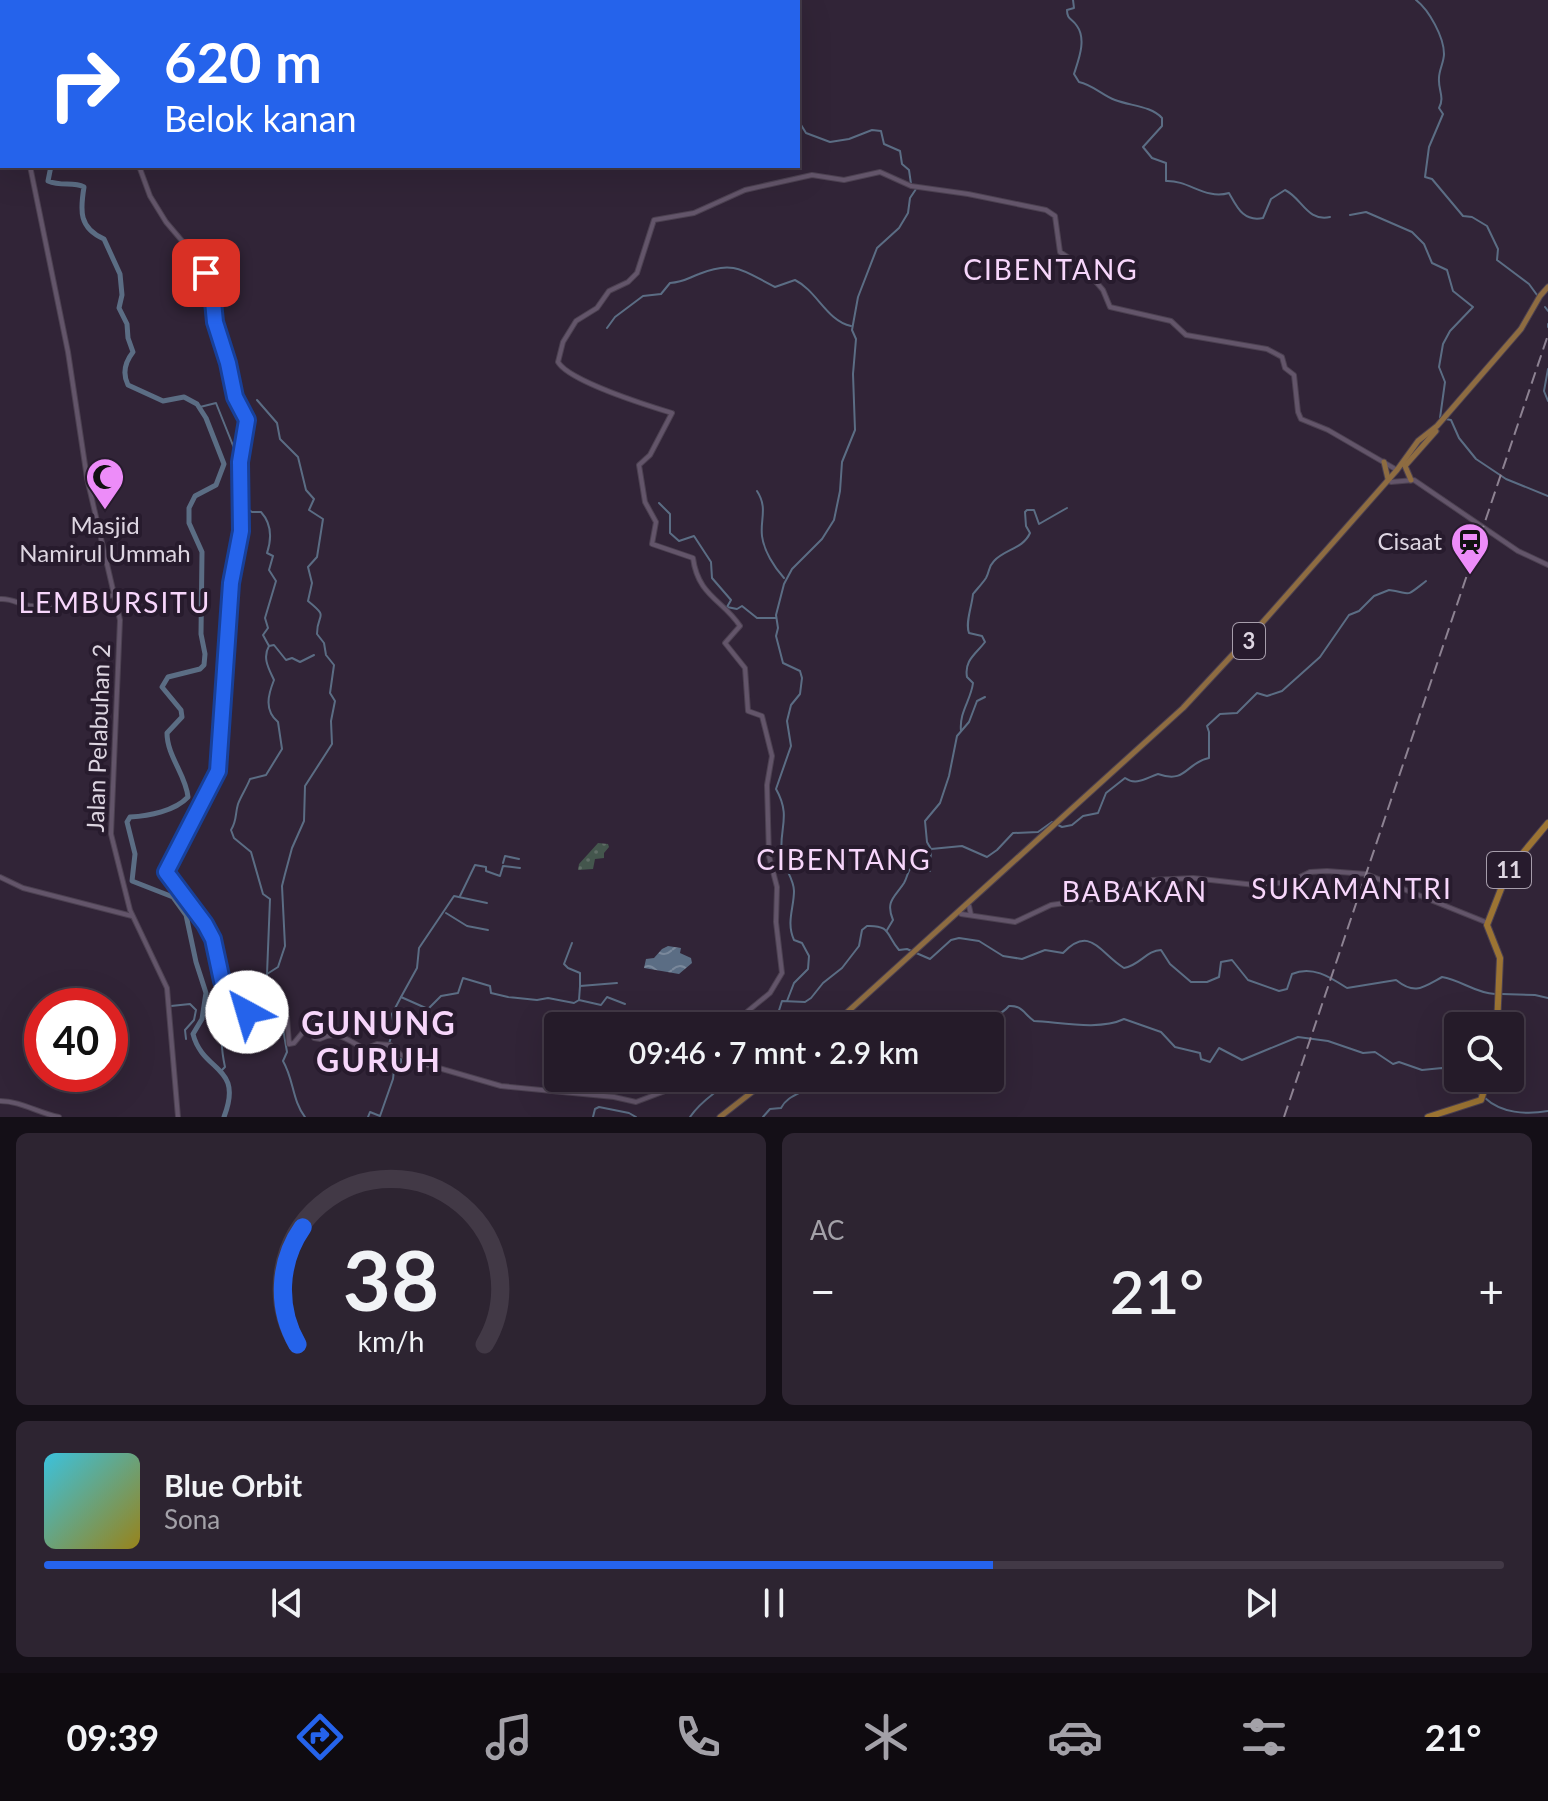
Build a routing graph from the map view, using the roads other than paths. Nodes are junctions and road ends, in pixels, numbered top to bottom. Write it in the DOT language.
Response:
graph roads {
  1 [pos="30,168"];
  2 [pos="140,168"];
  3 [pos="1544,294"];
  4 [pos="1459,403"];
  5 [pos="1384,462"];
  6 [pos="1405,466"];
  7 [pos="1397,470"];
  8 [pos="1411,480"];
  9 [pos="1390,481"];
  10 [pos="1548,565"];
  11 [pos="114,595"];
  12 [pos="0,599"];
  13 [pos="1548,823"];
  14 [pos="0,877"];
  15 [pos="984,890"];
  16 [pos="969,906"];
  17 [pos="961,914"];
  18 [pos="971,915"];
  19 [pos="132,916"];
  20 [pos="1488,925"];
  21 [pos="922,947"];
  22 [pos="747,1012"];
  23 [pos="850,1012"];
  24 [pos="1499,1012"];
  25 [pos="544,1090"];
  26 [pos="563,1092"];
  27 [pos="664,1092"];
  28 [pos="750,1092"];
  29 [pos="1485,1092"];
  30 [pos="0,1101"];
  31 [pos="59,1117"];
  32 [pos="178,1117"];
  33 [pos="718,1117"];
  34 [pos="1428,1117"];
  1 -- 11 [label="street, Jalan Pelabuhan 2"];
  2 -- 25 [label="street"];
  3 -- 4 [label="main road, 3"];
  4 -- 6 [label="main road, 3"];
  4 -- 7 [label="main road, 3"];
  5 -- 7 [label="street"];
  5 -- 9 [label="main road"];
  5 -- 22 [label="street"];
  6 -- 8 [label="main road"];
  6 -- 9 [label="main road, 3"];
  7 -- 9 [label="main road, 3"];
  8 -- 9 [label="street"];
  8 -- 10 [label="street"];
  9 -- 15 [label="main road, 3"];
  11 -- 12 [label="street"];
  11 -- 19 [label="street, Jalan Pelabuhan 2"];
  13 -- 20 [label="highway, 11"];
  14 -- 19 [label="street"];
  15 -- 16 [label="main road, 3"];
  15 -- 21 [label="main road, 3"];
  16 -- 17 [label="main road, 3"];
  16 -- 18 [label="street"];
  17 -- 18 [label="street"];
  17 -- 21 [label="main road, 3"];
  18 -- 20 [label="street"];
  19 -- 32 [label="street, Jalan Pelabuhan 2"];
  20 -- 24 [label="highway"];
  21 -- 23 [label="main road, 3"];
  26 -- 27 [label="street"];
  28 -- 33 [label="main road"];
  29 -- 34 [label="highway"];
  30 -- 31 [label="street"];
}
